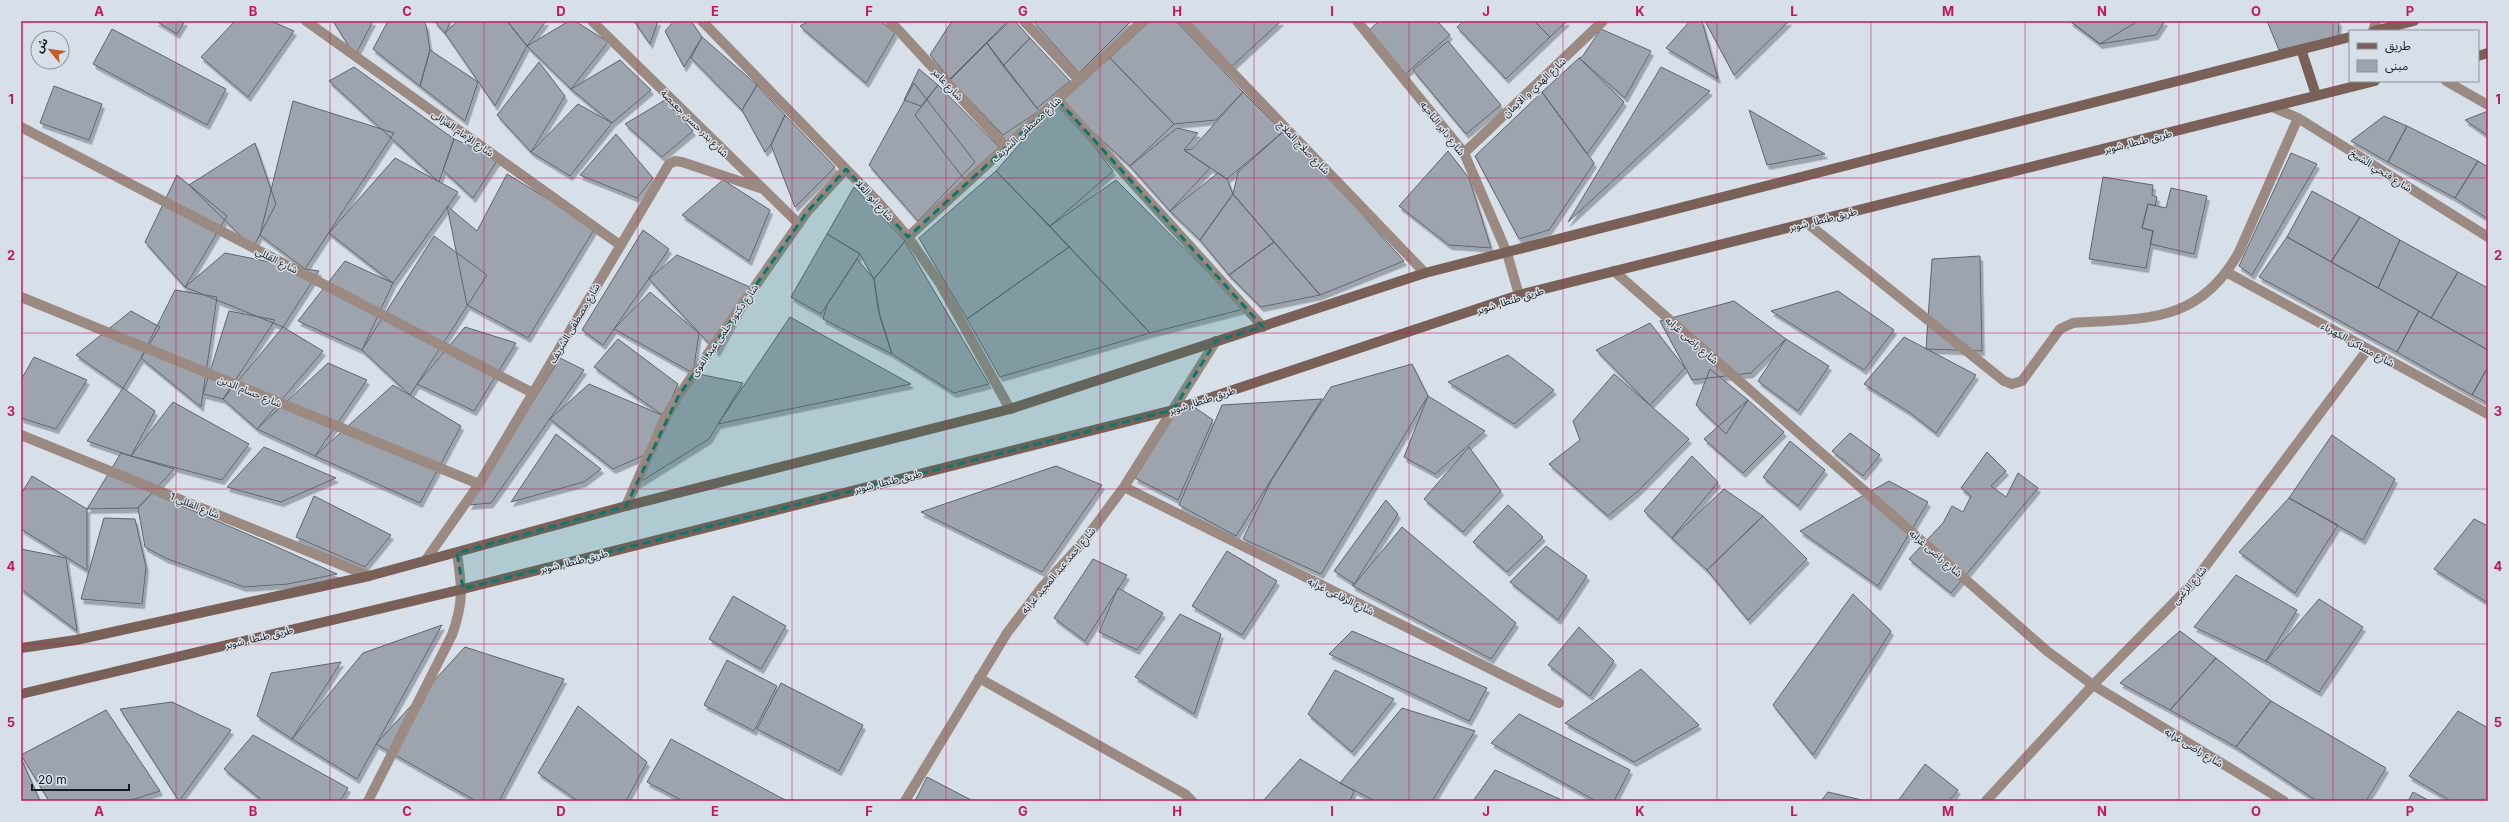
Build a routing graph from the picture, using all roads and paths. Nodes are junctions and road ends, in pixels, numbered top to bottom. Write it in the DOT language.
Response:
graph roads {
  1 [pos="306,21"];
  2 [pos="592,21"];
  3 [pos="702,21"];
  4 [pos="890,21"];
  5 [pos="1024,21"];
  6 [pos="1143,21"];
  7 [pos="1183,21"];
  8 [pos="1357,21"];
  9 [pos="1604,21"];
  10 [pos="2414,21"];
  11 [pos="2378,30"];
  12 [pos="2349,37"];
  13 [pos="2301,49"];
  14 [pos="1079,80"];
  15 [pos="2371,82"];
  16 [pos="2448,82"];
  17 [pos="2316,95"];
  18 [pos="1058,100"];
  19 [pos="2488,105"];
  20 [pos="2272,107"];
  21 [pos="2298,118"];
  22 [pos="21,127"];
  23 [pos="1006,147"];
  24 [pos="1464,153"];
  25 [pos="846,169"];
  26 [pos="760,188"];
  27 [pos="1806,223"];
  28 [pos="799,224"];
  29 [pos="2488,237"];
  30 [pos="908,238"];
  31 [pos="620,245"];
  32 [pos="1507,252"];
  33 [pos="1614,271"];
  34 [pos="1425,273"];
  35 [pos="2228,273"];
  36 [pos="1519,295"];
  37 [pos="21,297"];
  38 [pos="1263,327"];
  39 [pos="1216,341"];
  40 [pos="2368,349"];
  41 [pos="533,393"];
  42 [pos="1010,409"];
  43 [pos="1173,410"];
  44 [pos="2488,414"];
  45 [pos="21,435"];
  46 [pos="479,484"];
  47 [pos="1124,487"];
  48 [pos="626,506"];
  49 [pos="457,553"];
  50 [pos="425,561"];
  51 [pos="369,576"];
  52 [pos="463,589"];
  53 [pos="21,648"];
  54 [pos="979,678"];
  55 [pos="2093,685"];
  56 [pos="21,694"];
  57 [pos="1559,703"];
  58 [pos="368,801"];
  59 [pos="905,801"];
  60 [pos="1192,801"];
  61 [pos="1986,801"];
  62 [pos="2284,801"];
  1 -- 31 [label="street, شارع الإمام الغزالى"];
  2 -- 26 [label="street, شارع بدر حسن جعيصة"];
  3 -- 25 [label="street, شارع ابو العلا"];
  4 -- 23 [label="street, شارع عامر"];
  5 -- 14 [label="street"];
  6 -- 14 [label="street, شارع مصطفى الشريف"];
  7 -- 34 [label="street, شارع صلاح الملاح"];
  8 -- 24 [label="street, شارع داير الناحيه"];
  9 -- 24 [label="street, شارع الهدي و الايمان"];
  10 -- 11 [label="street"];
  12 -- 13 [label="street"];
  13 -- 17 [label="street"];
  13 -- 32 [label="street"];
  14 -- 18 [label="street, شارع مصطفى الشريف"];
  15 -- 17 [label="street, طريق طنطا, شوبر"];
  16 -- 19 [label="street"];
  17 -- 20 [label="street, طريق طنطا, شوبر"];
  18 -- 23 [label="street, شارع مصطفى الشريف"];
  18 -- 38 [label="street"];
  20 -- 21 [label="street, شارع فتحي الشيخ"];
  20 -- 27 [label="street, طريق طنطا, شوبر"];
  21 -- 29 [label="street, شارع فتحي الشيخ"];
  21 -- 35 [label="street"];
  22 -- 41 [label="street, شارع القللي"];
  23 -- 30 [label="street, شارع مصطفى الشريف"];
  24 -- 32 [label="street, شارع داير الناحيه"];
  25 -- 28 [label="street, شارع دكتور حلمى عبد القوى"];
  25 -- 30 [label="street, شارع ابو العلا"];
  26 -- 28 [label="street, شارع بدر حسن جعيصة"];
  26 -- 31 [label="street, شارع مصطفى الشريف"];
  27 -- 33 [label="street, طريق طنطا, شوبر"];
  27 -- 35 [label="street"];
  28 -- 48 [label="street, شارع دكتور حلمى عبد القوى"];
  30 -- 42 [label="street, شارع ابو العلا"];
  31 -- 41 [label="street, شارع مصطفى الشريف"];
  32 -- 34 [label="street"];
  32 -- 36 [label="street, شارع داير الناحيه"];
  33 -- 36 [label="street, طريق طنطا, شوبر"];
  33 -- 55 [label="street, شارع راضى غرابه"];
  34 -- 38 [label="street"];
  35 -- 40 [label="street, شارع مساكن الكهرباء"];
  36 -- 43 [label="street, طريق طنطا, شوبر"];
  37 -- 46 [label="street, شارع حسام الدين"];
  38 -- 39 [label="street"];
  39 -- 42 [label="street"];
  39 -- 43 [label="street, شارع احمد عبد المجيد غرابه"];
  40 -- 44 [label="street, شارع مساكن الكهرباء"];
  40 -- 55 [label="street, شارع الزغبى"];
  41 -- 46 [label="street, شارع مصطفى الشريف"];
  42 -- 48 [label="street"];
  43 -- 47 [label="street, شارع احمد عبد المجيد غرابه"];
  43 -- 52 [label="street, طريق طنطا, شوبر"];
  45 -- 51 [label="street, شارع القللي 1"];
  46 -- 50 [label="street, شارع مصطفى الشريف"];
  47 -- 54 [label="street, شارع احمد عبد المجيد غرابه"];
  47 -- 57 [label="street, شارع الرفاعى غرابه"];
  48 -- 49 [label="street"];
  49 -- 50 [label="street"];
  49 -- 52 [label="street"];
  50 -- 51 [label="street"];
  51 -- 53 [label="street"];
  52 -- 56 [label="street, طريق طنطا, شوبر"];
  52 -- 58 [label="street"];
  54 -- 59 [label="street, شارع احمد عبد المجيد غرابه"];
  54 -- 60 [label="street"];
  55 -- 61 [label="street, شارع الزغبى"];
  55 -- 62 [label="street, شارع راضى غرابه"];
}
